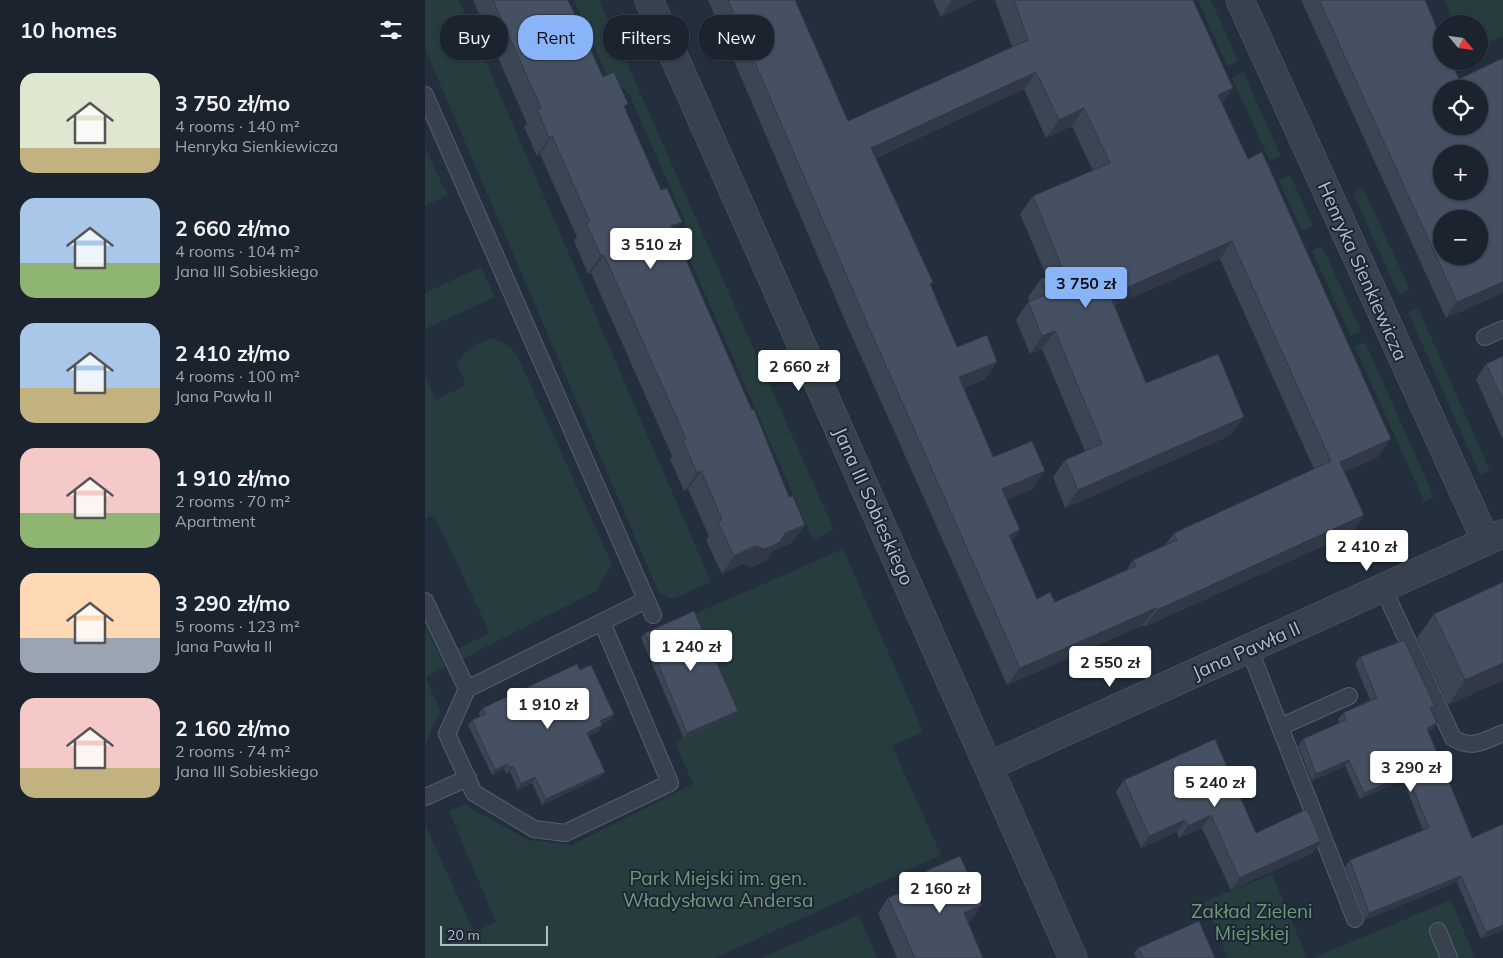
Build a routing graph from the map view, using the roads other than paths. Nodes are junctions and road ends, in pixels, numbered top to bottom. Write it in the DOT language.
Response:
graph roads {
  1 [pos="649,0"];
  2 [pos="1240,0"];
  3 [pos="425,95"];
  4 [pos="1503,328"];
  5 [pos="1485,337"];
  6 [pos="1494,537"];
  7 [pos="1383,588"];
  8 [pos="647,600"];
  9 [pos="425,601"];
  10 [pos="653,616"];
  11 [pos="602,622"];
  12 [pos="1249,648"];
  13 [pos="467,689"];
  14 [pos="1349,696"];
  15 [pos="1279,727"];
  16 [pos="1503,733"];
  17 [pos="989,766"];
  18 [pos="468,778"];
  19 [pos="425,797"];
  20 [pos="1355,919"];
  21 [pos="1438,932"];
  22 [pos="1073,958"];
  23 [pos="1449,958"];
  1 -- 17 [label="street, Jana III Sobieskiego"];
  2 -- 6 [label="street, Henryka Sienkiewicza"];
  3 -- 8 [label="lane"];
  4 -- 5 [label="lane"];
  6 -- 7 [label="street, Jana Pawła II"];
  7 -- 12 [label="street, Jana Pawła II"];
  7 -- 16 [label="lane"];
  8 -- 10 [label="lane"];
  8 -- 11 [label="lane"];
  9 -- 13 [label="lane"];
  11 -- 13 [label="lane"];
  11 -- 18 [label="lane"];
  12 -- 15 [label="lane"];
  12 -- 17 [label="street, Jana Pawła II"];
  13 -- 18 [label="lane"];
  14 -- 15 [label="lane"];
  15 -- 20 [label="lane"];
  17 -- 22 [label="street, Jana III Sobieskiego"];
  18 -- 19 [label="lane"];
  21 -- 23 [label="lane"];
}
